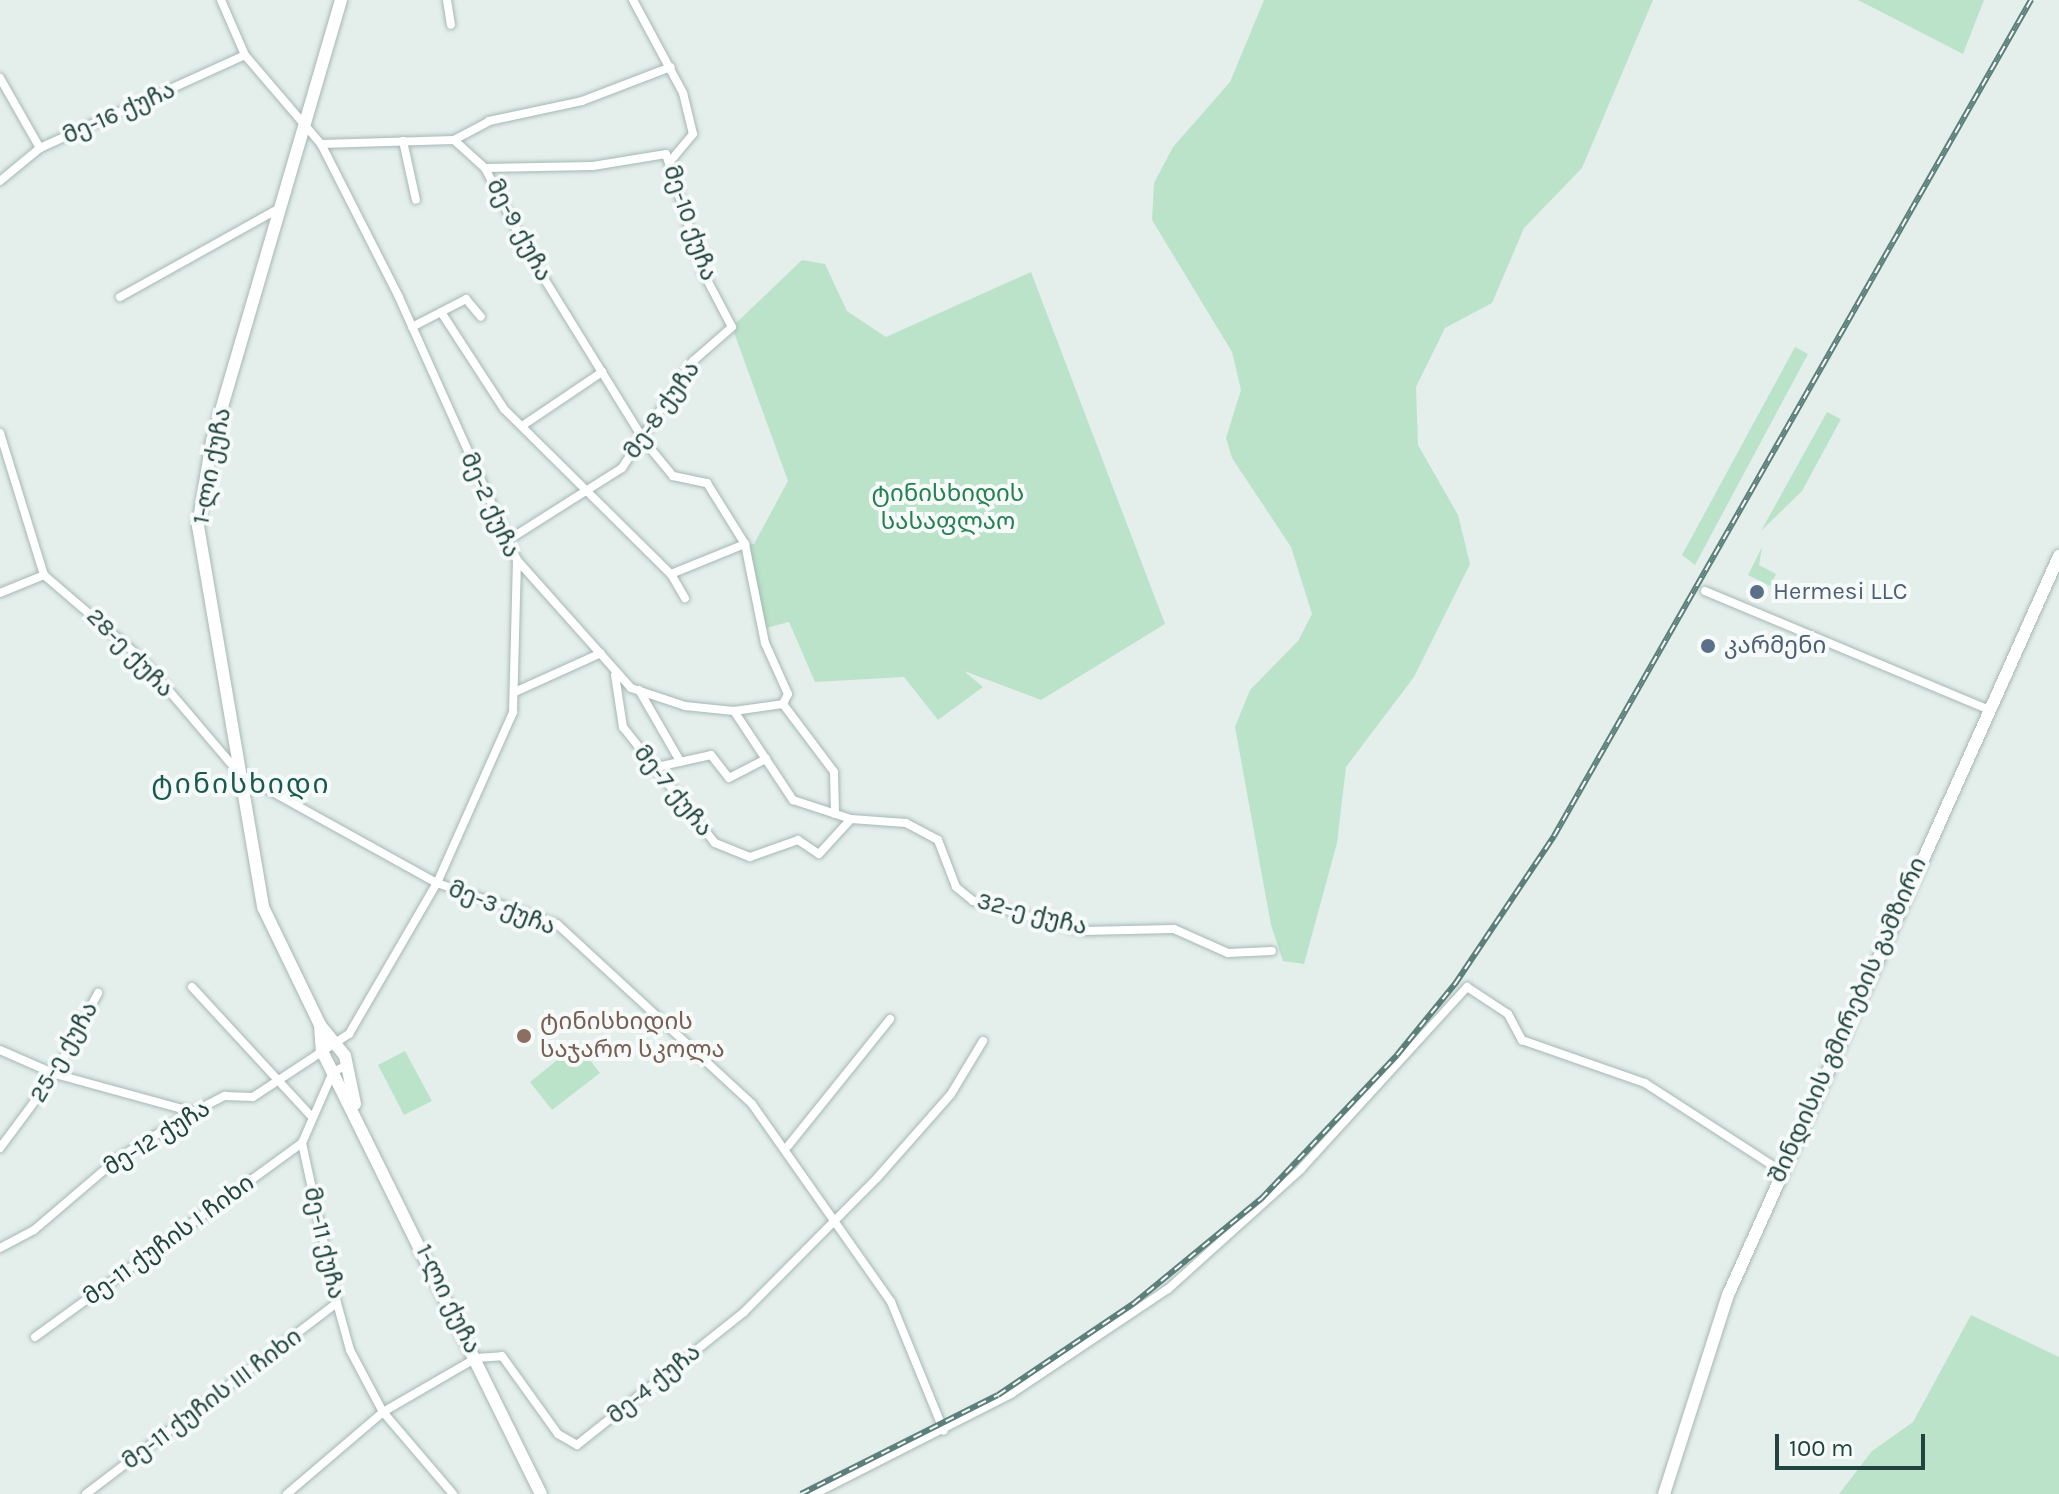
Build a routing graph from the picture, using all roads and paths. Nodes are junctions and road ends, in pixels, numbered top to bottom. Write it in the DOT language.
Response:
graph roads {
  1 [pos="221,0"];
  2 [pos="341,0"];
  3 [pos="447,0"];
  4 [pos="633,0"];
  5 [pos="451,25"];
  6 [pos="245,55"];
  7 [pos="671,67"];
  8 [pos="0,78"];
  9 [pos="306,128"];
  10 [pos="454,140"];
  11 [pos="403,141"];
  12 [pos="321,144"];
  13 [pos="40,148"];
  14 [pos="670,161"];
  15 [pos="485,168"];
  16 [pos="0,181"];
  17 [pos="416,200"];
  18 [pos="281,207"];
  19 [pos="120,297"];
  20 [pos="441,312"];
  21 [pos="481,317"];
  22 [pos="412,327"];
  23 [pos="732,327"];
  24 [pos="602,372"];
  25 [pos="522,426"];
  26 [pos="0,433"];
  27 [pos="645,442"];
  28 [pos="587,491"];
  29 [pos="508,540"];
  30 [pos="745,544"];
  31 [pos="2059,556"];
  32 [pos="517,560"];
  33 [pos="671,574"];
  34 [pos="44,575"];
  35 [pos="1705,591"];
  36 [pos="0,593"];
  37 [pos="685,598"];
  38 [pos="601,653"];
  39 [pos="615,675"];
  40 [pos="639,690"];
  41 [pos="517,691"];
  42 [pos="783,704"];
  43 [pos="1987,709"];
  44 [pos="734,711"];
  45 [pos="766,759"];
  46 [pos="680,761"];
  47 [pos="657,767"];
  48 [pos="240,774"];
  49 [pos="835,814"];
  50 [pos="851,819"];
  51 [pos="437,883"];
  52 [pos="1272,951"];
  53 [pos="192,987"];
  54 [pos="98,993"];
  55 [pos="890,1019"];
  56 [pos="320,1025"];
  57 [pos="349,1034"];
  58 [pos="983,1041"];
  59 [pos="336,1043"];
  60 [pos="0,1050"];
  61 [pos="322,1051"];
  62 [pos="346,1060"];
  63 [pos="333,1072"];
  64 [pos="55,1074"];
  65 [pos="275,1083"];
  66 [pos="355,1104"];
  67 [pos="193,1112"];
  68 [pos="310,1115"];
  69 [pos="302,1143"];
  70 [pos="788,1146"];
  71 [pos="0,1148"];
  72 [pos="1781,1171"];
  73 [pos="833,1222"];
  74 [pos="0,1248"];
  75 [pos="337,1303"];
  76 [pos="35,1337"];
  77 [pos="476,1358"];
  78 [pos="383,1412"];
  79 [pos="944,1431"];
  80 [pos="86,1494"];
  81 [pos="287,1494"];
  82 [pos="453,1494"];
  83 [pos="541,1494"];
  84 [pos="814,1494"];
  85 [pos="1664,1494"];
  1 -- 6 [label="street, მე-2 ქუჩა"];
  2 -- 9 [label="main road, 1-ლი ქუჩა"];
  3 -- 5 [label="street"];
  4 -- 7 [label="street"];
  6 -- 9 [label="street, მე-2 ქუჩა"];
  6 -- 13 [label="street, მე-16 ქუჩა"];
  7 -- 10 [label="street"];
  7 -- 14 [label="street"];
  8 -- 13 [label="street"];
  9 -- 12 [label="street, მე-2 ქუჩა"];
  9 -- 18 [label="main road, 1-ლი ქუჩა"];
  10 -- 11 [label="street"];
  10 -- 15 [label="street, მე-9 ქუჩა"];
  11 -- 12 [label="street"];
  11 -- 17 [label="street"];
  12 -- 22 [label="street, მე-2 ქუჩა"];
  13 -- 16 [label="street, მე-16 ქუჩა"];
  14 -- 15 [label="street, მე-10 ქუჩა"];
  14 -- 23 [label="street, მე-10 ქუჩა"];
  15 -- 24 [label="street, მე-9 ქუჩა"];
  18 -- 19 [label="street"];
  18 -- 48 [label="main road, 1-ლი ქუჩა"];
  20 -- 21 [label="street"];
  20 -- 22 [label="street"];
  20 -- 25 [label="street"];
  22 -- 29 [label="street, მე-2 ქუჩა"];
  23 -- 27 [label="street, მე-8 ქუჩა"];
  24 -- 25 [label="street"];
  24 -- 27 [label="street, მე-9 ქუჩა"];
  25 -- 28 [label="street"];
  26 -- 34 [label="street"];
  27 -- 28 [label="street, მე-8 ქუჩა"];
  27 -- 30 [label="street, მე-9 ქუჩა"];
  28 -- 29 [label="street, მე-8 ქუჩა"];
  28 -- 33 [label="street"];
  29 -- 32 [label="street, მე-2 ქუჩა"];
  30 -- 33 [label="street"];
  30 -- 42 [label="street"];
  31 -- 43 [label="main road, შინდისის გმირების გამზირი"];
  32 -- 38 [label="street"];
  32 -- 41 [label="street, მე-2 ქუჩა"];
  33 -- 37 [label="street"];
  34 -- 36 [label="street"];
  34 -- 48 [label="street, 28-ე ქუჩა"];
  35 -- 43 [label="street"];
  38 -- 39 [label="street"];
  38 -- 41 [label="street"];
  39 -- 40 [label="street"];
  39 -- 47 [label="street, მე-7 ქუჩა"];
  40 -- 44 [label="street"];
  40 -- 46 [label="street"];
  41 -- 51 [label="street, მე-2 ქუჩა"];
  42 -- 44 [label="street"];
  42 -- 49 [label="street"];
  43 -- 72 [label="main road, შინდისის გმირების გამზირი"];
  44 -- 45 [label="street, 32-ე ქუჩა"];
  45 -- 46 [label="street"];
  45 -- 49 [label="street, 32-ე ქუჩა"];
  46 -- 47 [label="street"];
  47 -- 50 [label="street, მე-7 ქუჩა"];
  48 -- 51 [label="street, მე-3 ქუჩა"];
  48 -- 56 [label="main road, 1-ლი ქუჩა"];
  49 -- 50 [label="street, 32-ე ქუჩა"];
  50 -- 52 [label="street, 32-ე ქუჩა"];
  51 -- 57 [label="street, მე-2 ქუჩა"];
  51 -- 70 [label="street, მე-3 ქუჩა"];
  53 -- 65 [label="street"];
  54 -- 64 [label="street, 25-ე ქუჩა"];
  55 -- 70 [label="street"];
  56 -- 59 [label="main road, 1-ლი ქუჩა"];
  56 -- 61 [label="main road, 1-ლი ქუჩა"];
  57 -- 59 [label="street, მე-12 ქუჩა"];
  57 -- 62 [label="street"];
  58 -- 73 [label="street"];
  59 -- 61 [label="street, მე-12 ქუჩა"];
  59 -- 62 [label="main road, 1-ლი ქუჩა"];
  60 -- 64 [label="street"];
  61 -- 63 [label="main road, 1-ლი ქუჩა"];
  61 -- 65 [label="street, მე-12 ქუჩა"];
  62 -- 63 [label="street"];
  62 -- 66 [label="main road, 1-ლი ქუჩა"];
  63 -- 66 [label="main road, 1-ლი ქუჩა"];
  63 -- 68 [label="street, მე-11 ქუჩა"];
  64 -- 67 [label="street"];
  64 -- 71 [label="street, 25-ე ქუჩა"];
  65 -- 67 [label="street, მე-12 ქუჩა"];
  65 -- 68 [label="street"];
  66 -- 77 [label="main road, 1-ლი ქუჩა"];
  67 -- 74 [label="street, მე-12 ქუჩა"];
  68 -- 69 [label="street, მე-11 ქუჩა"];
  69 -- 75 [label="street, მე-11 ქუჩა"];
  69 -- 76 [label="street, მე-11 ქუჩის I ჩიხი"];
  70 -- 73 [label="street, მე-3 ქუჩა"];
  72 -- 79 [label="street"];
  72 -- 85 [label="main road, შინდისის გმირების გამზირი"];
  73 -- 77 [label="street, მე-4 ქუჩა"];
  73 -- 79 [label="street, მე-3 ქუჩა"];
  75 -- 78 [label="street, მე-11 ქუჩა"];
  75 -- 80 [label="street, მე-11 ქუჩის III ჩიხი"];
  77 -- 78 [label="street"];
  77 -- 83 [label="main road, 1-ლი ქუჩა"];
  78 -- 81 [label="street"];
  78 -- 82 [label="street, მე-11 ქუჩა"];
  79 -- 84 [label="street"];
}
